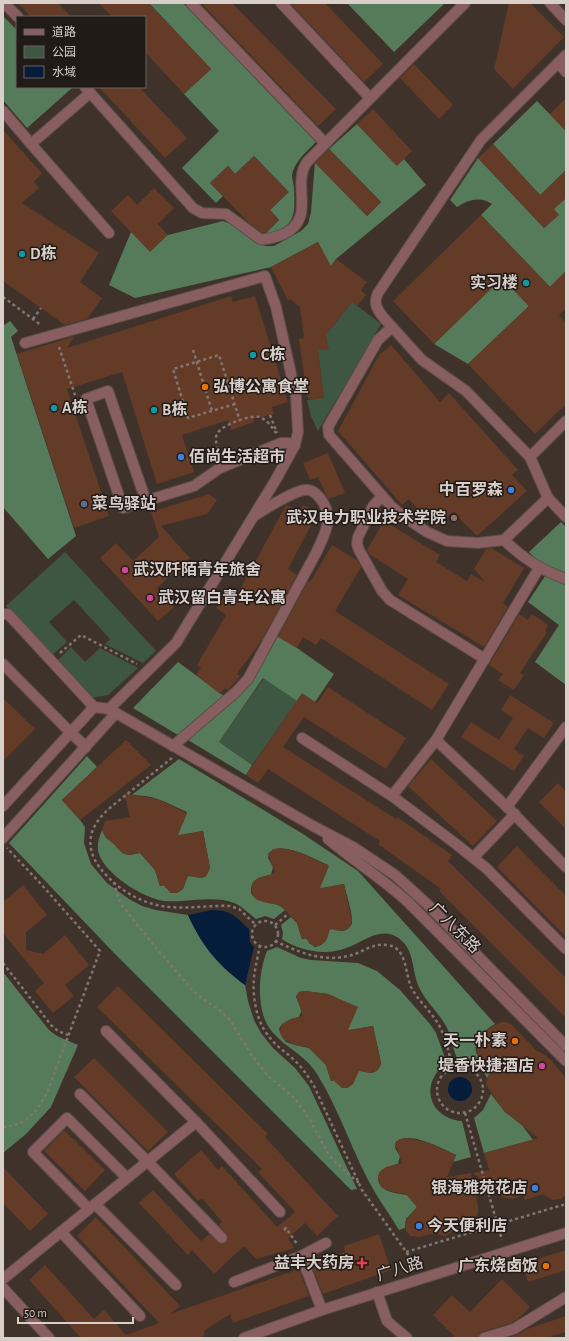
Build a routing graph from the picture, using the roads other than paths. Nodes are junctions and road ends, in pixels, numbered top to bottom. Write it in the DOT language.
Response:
graph roads {
  1 [pos="4,3"];
  2 [pos="191,3"];
  3 [pos="281,3"];
  4 [pos="465,3"];
  5 [pos="550,3"];
  6 [pos="17,16"];
  7 [pos="566,20"];
  8 [pos="566,55"];
  9 [pos="558,63"];
  10 [pos="566,72"];
  11 [pos="87,90"];
  12 [pos="370,98"];
  13 [pos="3,111"];
  14 [pos="325,143"];
  15 [pos="31,144"];
  16 [pos="109,233"];
  17 [pos="392,327"];
  18 [pos="25,343"];
  19 [pos="566,421"];
  20 [pos="295,445"];
  21 [pos="530,457"];
  22 [pos="382,496"];
  23 [pos="548,498"];
  24 [pos="146,501"];
  25 [pos="254,516"];
  26 [pos="566,517"];
  27 [pos="504,540"];
  28 [pos="539,568"];
  29 [pos="566,579"];
  30 [pos="3,614"];
  31 [pos="485,659"];
  32 [pos="3,664"];
  33 [pos="94,708"];
  34 [pos="113,711"];
  35 [pos="566,727"];
  36 [pos="71,733"];
  37 [pos="302,738"];
  38 [pos="436,740"];
  39 [pos="86,747"];
  40 [pos="177,748"];
  41 [pos="392,796"];
  42 [pos="3,806"];
  43 [pos="507,807"];
  44 [pos="515,814"];
  45 [pos="313,826"];
  46 [pos="3,838"];
  47 [pos="473,858"];
  48 [pos="566,867"];
  49 [pos="566,949"];
  50 [pos="106,1031"];
  51 [pos="566,1046"];
  52 [pos="566,1061"];
  53 [pos="80,1094"];
  54 [pos="196,1122"];
  55 [pos="147,1161"];
  56 [pos="127,1178"];
  57 [pos="92,1206"];
  58 [pos="280,1212"];
  59 [pos="61,1232"];
  60 [pos="566,1233"];
  61 [pos="222,1238"];
  62 [pos="326,1243"];
  63 [pos="301,1256"];
  64 [pos="3,1279"];
  65 [pos="234,1282"];
  66 [pos="176,1286"];
  67 [pos="3,1288"];
  68 [pos="377,1292"];
  69 [pos="566,1297"];
  70 [pos="322,1310"];
  71 [pos="140,1316"];
  72 [pos="49,1338"];
  73 [pos="247,1338"];
  74 [pos="407,1338"];
  75 [pos="484,1338"];
  1 -- 6 [label="street"];
  2 -- 14 [label="street"];
  3 -- 12 [label="street"];
  4 -- 12 [label="street"];
  5 -- 7 [label="street"];
  8 -- 9 [label="street"];
  9 -- 10 [label="street"];
  9 -- 17 [label="street"];
  11 -- 14 [label="street"];
  11 -- 15 [label="street"];
  12 -- 14 [label="street"];
  13 -- 15 [label="street"];
  15 -- 16 [label="street"];
  17 -- 21 [label="street"];
  17 -- 22 [label="street"];
  18 -- 20 [label="street"];
  19 -- 21 [label="street"];
  20 -- 24 [label="street"];
  20 -- 25 [label="street"];
  21 -- 23 [label="street"];
  22 -- 27 [label="street"];
  22 -- 31 [label="street"];
  23 -- 26 [label="street"];
  23 -- 27 [label="street"];
  24 -- 24 [label="street"];
  25 -- 34 [label="street"];
  25 -- 40 [label="street"];
  27 -- 28 [label="street"];
  28 -- 29 [label="street"];
  28 -- 31 [label="street"];
  30 -- 33 [label="street"];
  31 -- 38 [label="street"];
  32 -- 36 [label="street"];
  33 -- 34 [label="street"];
  33 -- 36 [label="street"];
  34 -- 39 [label="street"];
  34 -- 40 [label="street, 广八东路"];
  35 -- 43 [label="street"];
  36 -- 39 [label="street"];
  36 -- 42 [label="street"];
  37 -- 41 [label="street"];
  38 -- 41 [label="street"];
  38 -- 43 [label="street"];
  39 -- 46 [label="street"];
  40 -- 45 [label="street, 广八东路"];
  41 -- 47 [label="street"];
  43 -- 44 [label="street"];
  44 -- 47 [label="street"];
  44 -- 48 [label="street"];
  45 -- 51 [label="street, 广八东路"];
  45 -- 52 [label="street, 广八东路"];
  47 -- 49 [label="street"];
  50 -- 54 [label="street"];
  53 -- 55 [label="street"];
  54 -- 55 [label="street"];
  54 -- 58 [label="street"];
  55 -- 56 [label="street"];
  55 -- 61 [label="street"];
  56 -- 57 [label="street"];
  56 -- 57 [label="street"];
  57 -- 59 [label="street"];
  57 -- 66 [label="street"];
  59 -- 64 [label="street"];
  59 -- 71 [label="street"];
  60 -- 68 [label="street, 广八路"];
  62 -- 63 [label="street"];
  63 -- 65 [label="street"];
  63 -- 70 [label="street"];
  67 -- 72 [label="street"];
  68 -- 70 [label="street, 广八路"];
  68 -- 74 [label="street"];
  69 -- 75 [label="street"];
  70 -- 73 [label="street, 广八路"];
}
